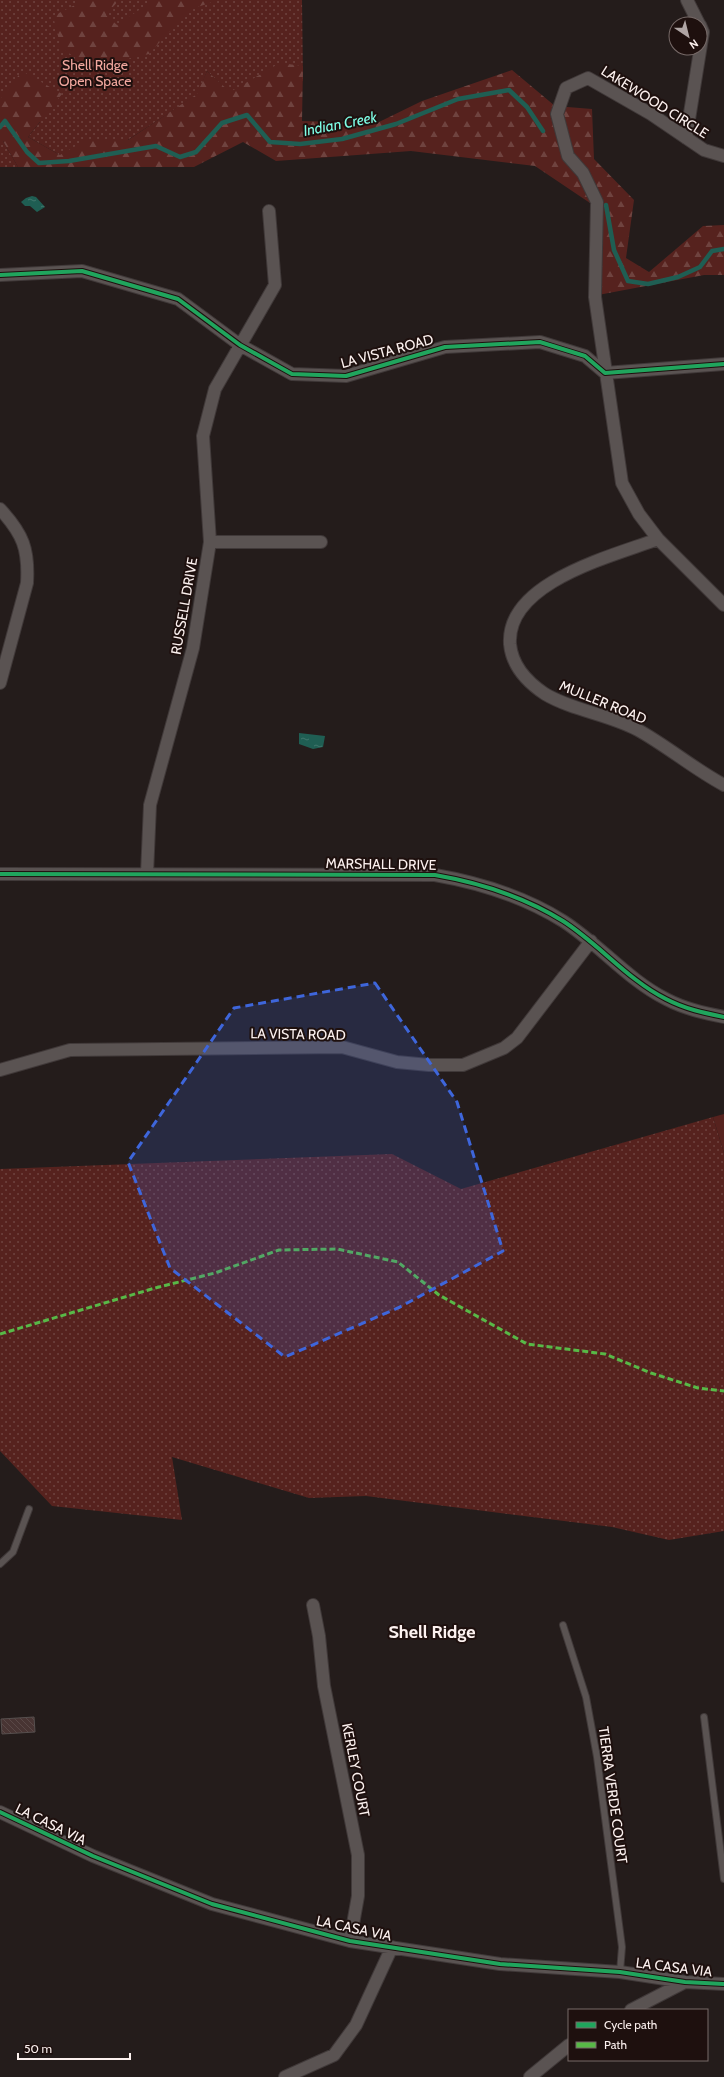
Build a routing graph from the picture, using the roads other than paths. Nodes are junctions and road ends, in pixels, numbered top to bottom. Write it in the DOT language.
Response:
graph roads {
  1 [pos="687,0"];
  2 [pos="695,16"];
  3 [pos="699,56"];
  4 [pos="686,138"];
  5 [pos="724,156"];
  6 [pos="270,211"];
  7 [pos="0,275"];
  8 [pos="240,345"];
  9 [pos="724,364"];
  10 [pos="605,373"];
  11 [pos="0,509"];
  12 [pos="658,539"];
  13 [pos="210,542"];
  14 [pos="321,542"];
  15 [pos="724,605"];
  16 [pos="0,683"];
  17 [pos="724,785"];
  18 [pos="0,874"];
  19 [pos="147,874"];
  20 [pos="591,941"];
  21 [pos="724,1017"];
  22 [pos="0,1070"];
  23 [pos="29,1509"];
  24 [pos="0,1564"];
  25 [pos="313,1605"];
  26 [pos="563,1625"];
  27 [pos="704,1716"];
  28 [pos="0,1812"];
  29 [pos="724,1879"];
  30 [pos="350,1941"];
  31 [pos="392,1947"];
  32 [pos="620,1972"];
  33 [pos="685,1982"];
  34 [pos="724,1984"];
  35 [pos="633,2009"];
  36 [pos="568,2046"];
  37 [pos="285,2077"];
  38 [pos="530,2077"];
  1 -- 2 [label="street"];
  3 -- 4 [label="street"];
  4 -- 5 [label="street, LAKEWOOD CIRCLE"];
  4 -- 10 [label="street, LAKEWOOD CIRCLE"];
  6 -- 8 [label="street, RUSSELL DRIVE"];
  7 -- 8 [label="street, LA VISTA ROAD"];
  8 -- 10 [label="street, LA VISTA ROAD"];
  8 -- 13 [label="street, RUSSELL DRIVE"];
  9 -- 10 [label="street"];
  10 -- 12 [label="street, LAKEWOOD CIRCLE"];
  11 -- 16 [label="street"];
  12 -- 15 [label="street, LAKEWOOD CIRCLE"];
  12 -- 17 [label="street, MULLER ROAD"];
  13 -- 14 [label="street"];
  13 -- 19 [label="street, RUSSELL DRIVE"];
  18 -- 19 [label="street, MARSHALL DRIVE"];
  19 -- 20 [label="street, MARSHALL DRIVE"];
  20 -- 21 [label="street, MARSHALL DRIVE"];
  20 -- 22 [label="street, LA VISTA ROAD"];
  23 -- 24 [label="lane"];
  25 -- 30 [label="street, KERLEY COURT"];
  26 -- 32 [label="lane, TIERRA VERDE COURT"];
  27 -- 29 [label="lane"];
  28 -- 30 [label="street, LA CASA VIA"];
  30 -- 31 [label="street, LA CASA VIA"];
  31 -- 32 [label="street, LA CASA VIA"];
  31 -- 37 [label="street"];
  32 -- 33 [label="street, LA CASA VIA"];
  33 -- 34 [label="street, LA CASA VIA"];
  33 -- 35 [label="street"];
  36 -- 38 [label="street"];
}
